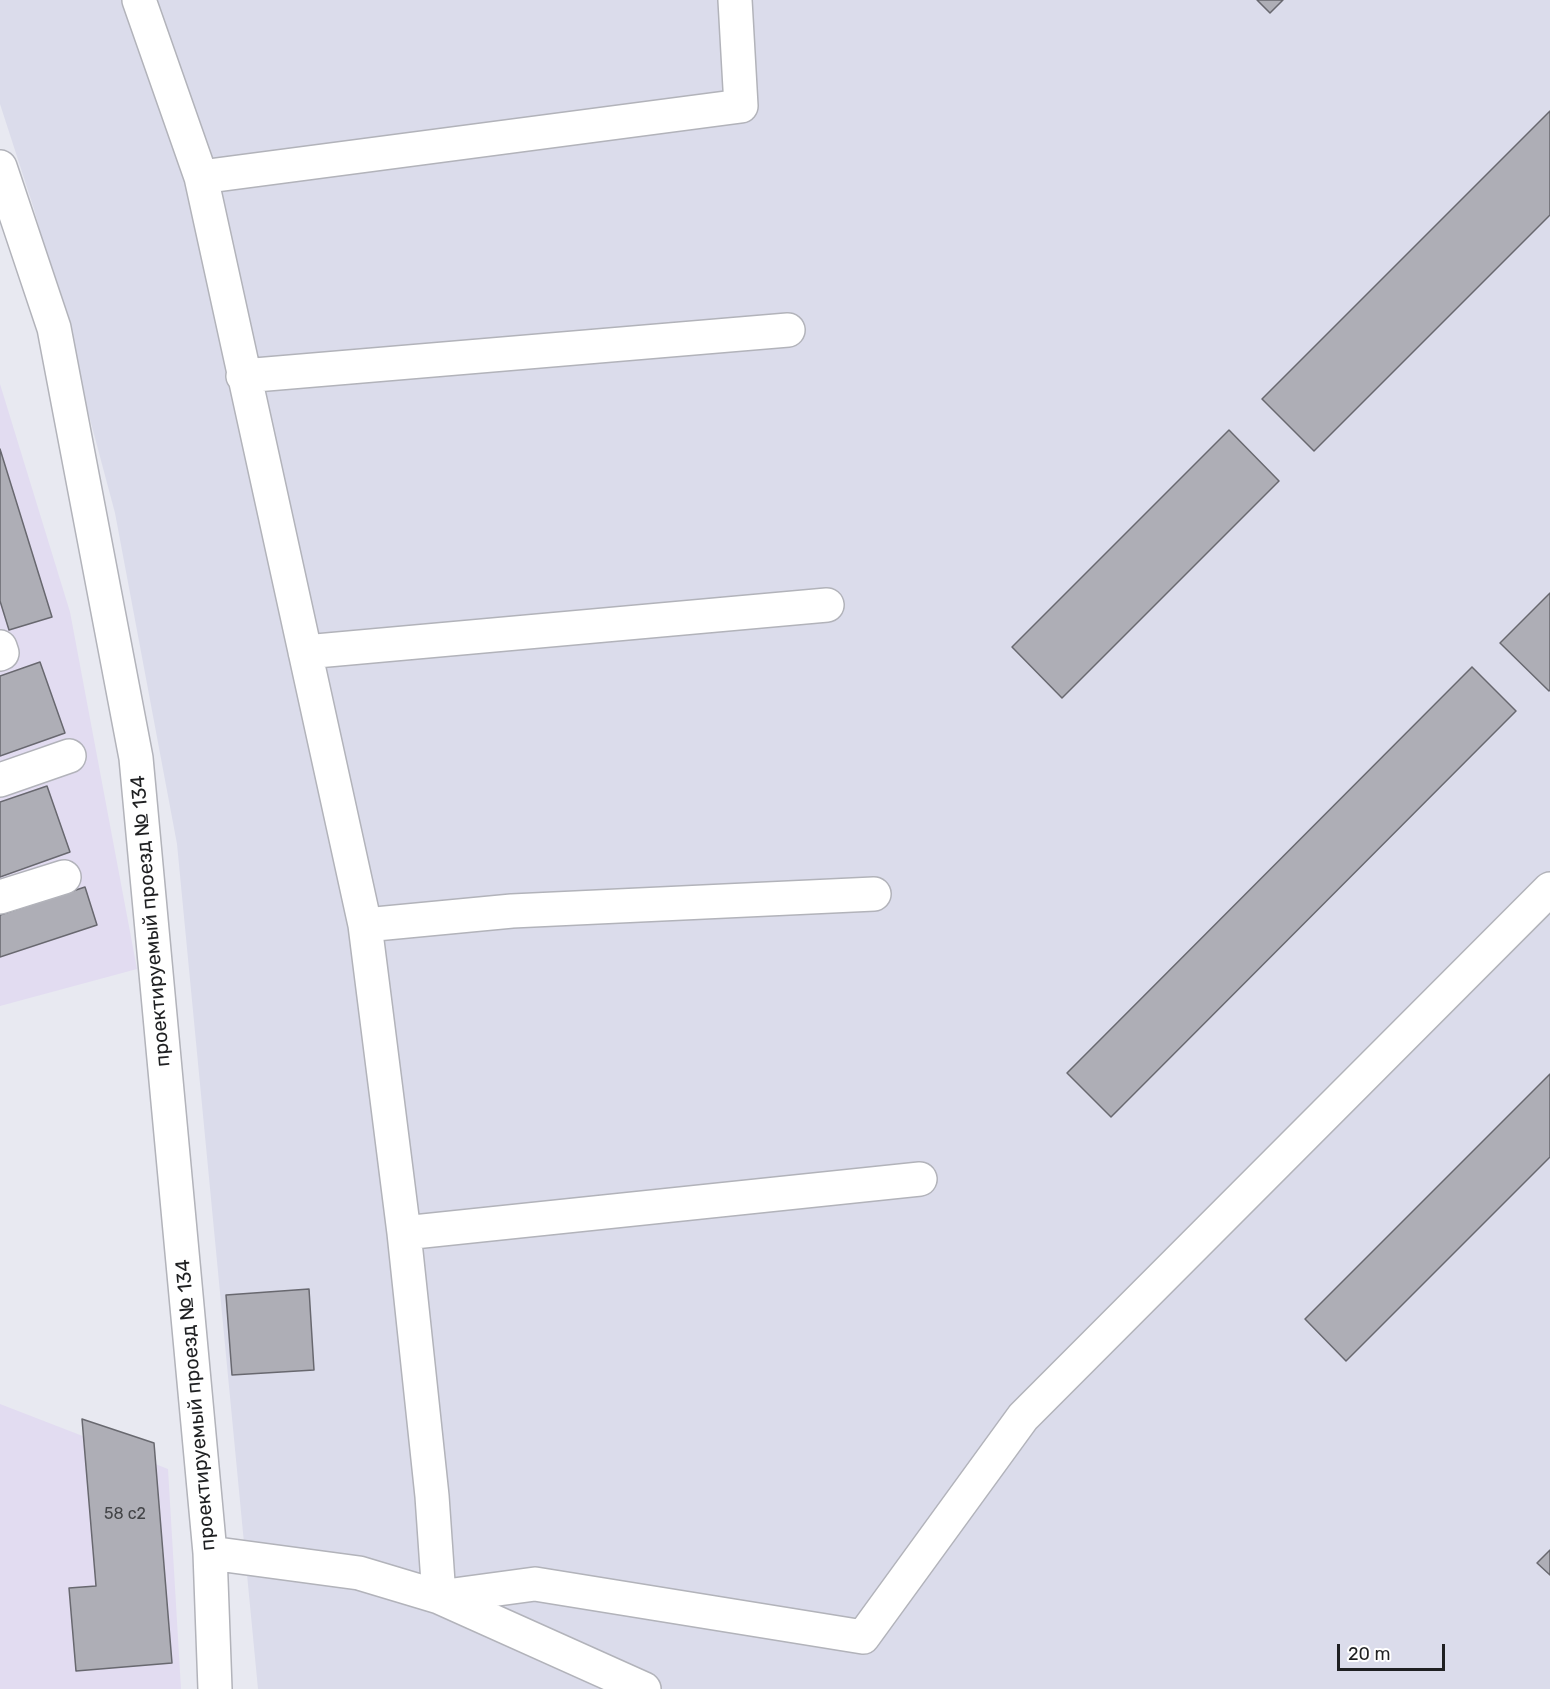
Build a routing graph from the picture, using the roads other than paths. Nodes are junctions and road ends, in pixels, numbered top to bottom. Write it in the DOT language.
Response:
graph roads {
  1 [pos="139,0"];
  2 [pos="735,0"];
  3 [pos="0,167"];
  4 [pos="201,177"];
  5 [pos="788,330"];
  6 [pos="243,376"];
  7 [pos="827,605"];
  8 [pos="0,647"];
  9 [pos="305,652"];
  10 [pos="0,654"];
  11 [pos="69,756"];
  12 [pos="0,780"];
  13 [pos="64,877"];
  14 [pos="1550,889"];
  15 [pos="874,894"];
  16 [pos="0,897"];
  17 [pos="364,925"];
  18 [pos="920,1179"];
  19 [pos="404,1233"];
  20 [pos="210,1553"];
  21 [pos="439,1597"];
  22 [pos="214,1689"];
  23 [pos="644,1689"];
  1 -- 4 [label="street"];
  2 -- 4 [label="street"];
  3 -- 20 [label="street, проектируемый проезд № 134"];
  4 -- 6 [label="street"];
  5 -- 6 [label="street"];
  6 -- 9 [label="street"];
  7 -- 9 [label="street"];
  8 -- 10 [label="street"];
  9 -- 17 [label="street"];
  11 -- 12 [label="street"];
  13 -- 16 [label="street"];
  14 -- 21 [label="street"];
  15 -- 17 [label="street"];
  17 -- 19 [label="street"];
  18 -- 19 [label="street"];
  19 -- 21 [label="street"];
  20 -- 21 [label="street"];
  20 -- 22 [label="street, проектируемый проезд № 134"];
  21 -- 23 [label="street"];
}
